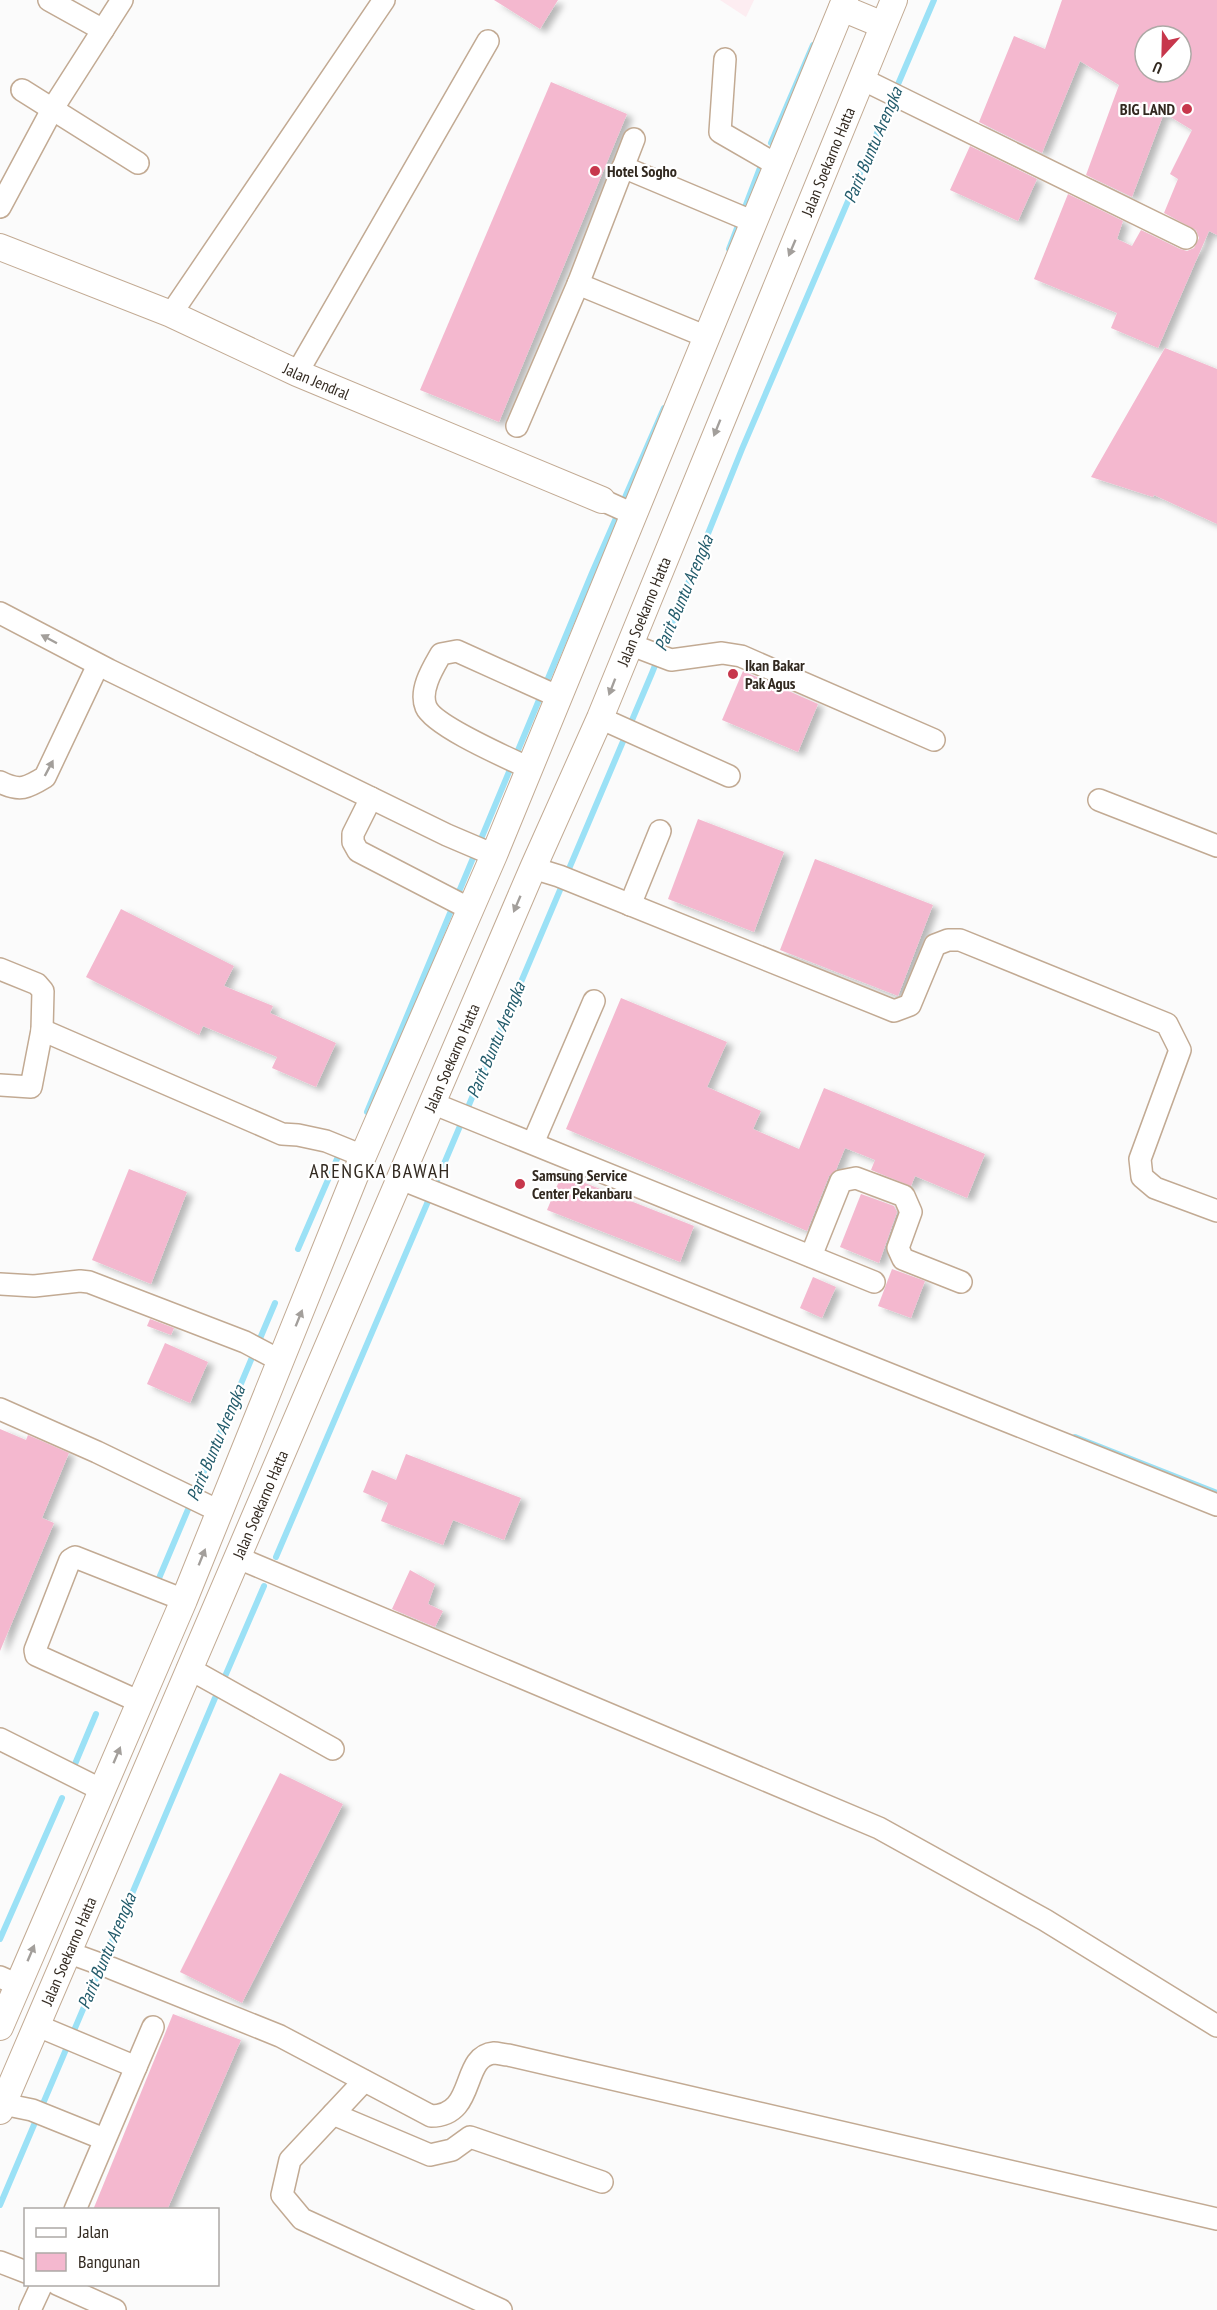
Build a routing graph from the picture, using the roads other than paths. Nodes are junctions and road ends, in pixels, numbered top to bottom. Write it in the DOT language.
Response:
graph roads {
  1 [pos="49,0"];
  2 [pos="122,0"];
  3 [pos="384,0"];
  4 [pos="894,0"];
  5 [pos="843,4"];
  6 [pos="883,25"];
  7 [pos="103,30"];
  8 [pos="488,41"];
  9 [pos="725,59"];
  10 [pos="862,80"];
  11 [pos="22,90"];
  12 [pos="53,108"];
  13 [pos="634,139"];
  14 [pos="138,163"];
  15 [pos="777,165"];
  16 [pos="623,167"];
  17 [pos="0,207"];
  18 [pos="742,217"];
  19 [pos="1186,238"];
  20 [pos="0,247"];
  21 [pos="578,284"];
  22 [pos="171,314"];
  23 [pos="707,337"];
  24 [pos="297,373"];
  25 [pos="517,426"];
  26 [pos="602,500"];
  27 [pos="630,512"];
  28 [pos="0,613"];
  29 [pos="629,644"];
  30 [pos="98,665"];
  31 [pos="550,692"];
  32 [pos="619,725"];
  33 [pos="934,741"];
  34 [pos="519,763"];
  35 [pos="729,776"];
  36 [pos="0,782"];
  37 [pos="371,798"];
  38 [pos="1099,800"];
  39 [pos="660,831"];
  40 [pos="1217,846"];
  41 [pos="486,851"];
  42 [pos="533,868"];
  43 [pos="630,905"];
  44 [pos="470,909"];
  45 [pos="0,969"];
  46 [pos="594,1001"];
  47 [pos="42,1030"];
  48 [pos="0,1085"];
  49 [pos="432,1103"];
  50 [pos="533,1143"];
  51 [pos="355,1152"];
  52 [pos="401,1179"];
  53 [pos="1217,1211"];
  54 [pos="812,1256"];
  55 [pos="874,1282"];
  56 [pos="961,1282"];
  57 [pos="0,1284"];
  58 [pos="275,1357"];
  59 [pos="0,1409"];
  60 [pos="1217,1505"];
  61 [pos="216,1509"];
  62 [pos="236,1557"];
  63 [pos="184,1600"];
  64 [pos="188,1668"];
  65 [pos="140,1702"];
  66 [pos="0,1739"];
  67 [pos="333,1749"];
  68 [pos="102,1790"];
  69 [pos="66,1952"];
  70 [pos="9,1981"];
  71 [pos="38,2026"];
  72 [pos="1217,2026"];
  73 [pos="0,2027"];
  74 [pos="153,2027"];
  75 [pos="136,2067"];
  76 [pos="364,2081"];
  77 [pos="1,2108"];
  78 [pos="333,2114"];
  79 [pos="104,2139"];
  80 [pos="602,2182"];
  81 [pos="76,2208"];
  82 [pos="1217,2219"];
  83 [pos="0,2262"];
  84 [pos="24,2271"];
  85 [pos="41,2286"];
  86 [pos="61,2286"];
  87 [pos="30,2310"];
  88 [pos="115,2310"];
  89 [pos="501,2310"];
  1 -- 7 [label="street"];
  2 -- 7 [label="street"];
  3 -- 22 [label="street"];
  4 -- 6 [label="main road, Jalan Soekarno Hatta"];
  5 -- 6 [label="main road"];
  5 -- 15 [label="main road, Jalan Soekarno Hatta"];
  6 -- 10 [label="main road, Jalan Soekarno Hatta"];
  7 -- 12 [label="street"];
  8 -- 24 [label="street"];
  9 -- 15 [label="street"];
  10 -- 19 [label="street"];
  10 -- 29 [label="main road, Jalan Soekarno Hatta, one-way"];
  11 -- 12 [label="street"];
  12 -- 14 [label="street"];
  12 -- 17 [label="street"];
  13 -- 16 [label="street"];
  15 -- 23 [label="main road, Jalan Soekarno Hatta"];
  16 -- 18 [label="street"];
  16 -- 21 [label="street"];
  20 -- 22 [label="main road, Jalan Jendral"];
  21 -- 23 [label="street"];
  21 -- 25 [label="street"];
  22 -- 24 [label="main road, Jalan Jendral"];
  23 -- 27 [label="main road, Jalan Soekarno Hatta"];
  24 -- 26 [label="main road, Jalan Jendral"];
  26 -- 27 [label="street, Jalan Jendral"];
  27 -- 31 [label="main road, Jalan Soekarno Hatta"];
  30 -- 28 [label="street, one-way"];
  29 -- 32 [label="main road, Jalan Soekarno Hatta, one-way"];
  29 -- 33 [label="street"];
  36 -- 30 [label="street, one-way"];
  30 -- 37 [label="street"];
  31 -- 34 [label="main road, Jalan Soekarno Hatta"];
  31 -- 34 [label="street"];
  32 -- 35 [label="street"];
  32 -- 42 [label="main road, Jalan Soekarno Hatta"];
  34 -- 41 [label="main road, Jalan Soekarno Hatta"];
  37 -- 41 [label="street"];
  37 -- 44 [label="street"];
  38 -- 40 [label="street"];
  39 -- 43 [label="street"];
  41 -- 44 [label="main road, Jalan Soekarno Hatta"];
  42 -- 43 [label="street"];
  42 -- 49 [label="main road, Jalan Soekarno Hatta, one-way"];
  43 -- 53 [label="street"];
  44 -- 51 [label="main road, Jalan Soekarno Hatta"];
  45 -- 47 [label="street"];
  46 -- 50 [label="street"];
  47 -- 48 [label="street"];
  47 -- 51 [label="street"];
  49 -- 50 [label="street"];
  49 -- 52 [label="main road, Jalan Soekarno Hatta"];
  50 -- 54 [label="street"];
  58 -- 51 [label="main road, Jalan Soekarno Hatta, one-way"];
  52 -- 60 [label="street"];
  52 -- 62 [label="main road, Jalan Soekarno Hatta"];
  54 -- 55 [label="street"];
  54 -- 56 [label="street"];
  57 -- 58 [label="street"];
  58 -- 61 [label="main road, Jalan Soekarno Hatta"];
  59 -- 61 [label="street"];
  63 -- 61 [label="main road, Jalan Soekarno Hatta, one-way"];
  62 -- 64 [label="main road, Jalan Soekarno Hatta"];
  62 -- 72 [label="street"];
  63 -- 65 [label="main road, Jalan Soekarno Hatta"];
  63 -- 65 [label="street"];
  64 -- 67 [label="street"];
  64 -- 69 [label="main road, Jalan Soekarno Hatta"];
  68 -- 65 [label="main road, Jalan Soekarno Hatta, one-way"];
  66 -- 68 [label="street"];
  70 -- 68 [label="main road, Jalan Soekarno Hatta, one-way"];
  69 -- 71 [label="main road, Jalan Soekarno Hatta"];
  69 -- 76 [label="street"];
  70 -- 73 [label="main road, Jalan Soekarno Hatta"];
  71 -- 75 [label="street"];
  71 -- 77 [label="main road, Jalan Soekarno Hatta"];
  74 -- 75 [label="street"];
  75 -- 79 [label="street"];
  76 -- 78 [label="street"];
  76 -- 82 [label="street"];
  77 -- 79 [label="street"];
  78 -- 80 [label="street"];
  78 -- 89 [label="street"];
  79 -- 81 [label="street"];
  83 -- 84 [label="street"];
  85 -- 87 [label="street"];
  86 -- 88 [label="street"];
}
